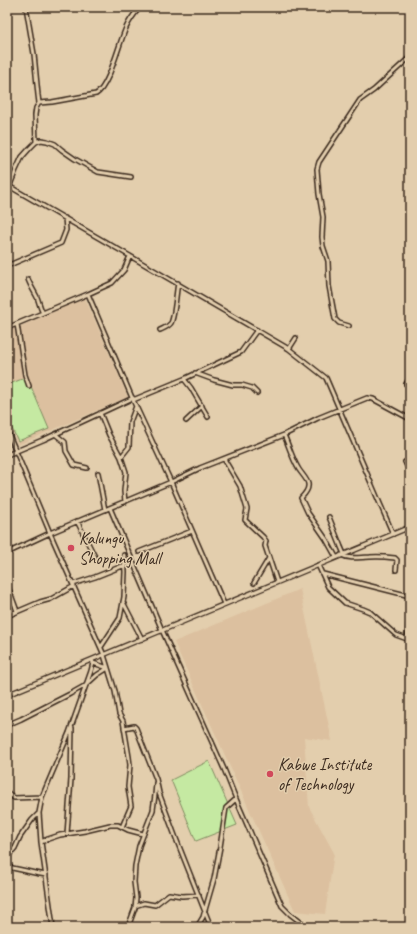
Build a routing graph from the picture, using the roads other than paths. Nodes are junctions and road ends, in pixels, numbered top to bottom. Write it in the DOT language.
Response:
graph roads {
  1 [pos="26,7"];
  2 [pos="140,7"];
  3 [pos="410,57"];
  4 [pos="39,103"];
  5 [pos="36,142"];
  6 [pos="131,177"];
  7 [pos="9,186"];
  8 [pos="7,193"];
  9 [pos="65,218"];
  10 [pos="130,256"];
  11 [pos="7,266"];
  12 [pos="28,279"];
  13 [pos="178,283"];
  14 [pos="88,294"];
  15 [pos="42,313"];
  16 [pos="17,324"];
  17 [pos="349,326"];
  18 [pos="7,328"];
  19 [pos="160,330"];
  20 [pos="257,330"];
  21 [pos="296,338"];
  22 [pos="290,349"];
  23 [pos="195,373"];
  24 [pos="410,378"];
  25 [pos="184,379"];
  26 [pos="406,384"];
  27 [pos="29,386"];
  28 [pos="257,393"];
  29 [pos="133,399"];
  30 [pos="136,406"];
  31 [pos="202,406"];
  32 [pos="339,410"];
  33 [pos="100,413"];
  34 [pos="208,417"];
  35 [pos="410,419"];
  36 [pos="186,421"];
  37 [pos="7,430"];
  38 [pos="55,434"];
  39 [pos="284,435"];
  40 [pos="16,451"];
  41 [pos="7,455"];
  42 [pos="122,457"];
  43 [pos="224,459"];
  44 [pos="405,462"];
  45 [pos="87,468"];
  46 [pos="410,472"];
  47 [pos="98,473"];
  48 [pos="171,482"];
  49 [pos="125,502"];
  50 [pos="110,508"];
  51 [pos="105,510"];
  52 [pos="329,517"];
  53 [pos="77,521"];
  54 [pos="410,527"];
  55 [pos="192,531"];
  56 [pos="50,533"];
  57 [pos="393,534"];
  58 [pos="139,552"];
  59 [pos="7,554"];
  60 [pos="124,555"];
  61 [pos="342,555"];
  62 [pos="95,557"];
  63 [pos="336,557"];
  64 [pos="269,558"];
  65 [pos="124,565"];
  66 [pos="318,565"];
  67 [pos="396,570"];
  68 [pos="323,574"];
  69 [pos="277,582"];
  70 [pos="254,583"];
  71 [pos="7,584"];
  72 [pos="73,585"];
  73 [pos="410,596"];
  74 [pos="123,602"];
  75 [pos="224,604"];
  76 [pos="17,611"];
  77 [pos="410,614"];
  78 [pos="7,616"];
  79 [pos="162,630"];
  80 [pos="142,639"];
  81 [pos="409,640"];
  82 [pos="101,647"];
  83 [pos="104,655"];
  84 [pos="93,662"];
  85 [pos="108,668"];
  86 [pos="86,685"];
  87 [pos="7,695"];
  88 [pos="72,724"];
  89 [pos="7,725"];
  90 [pos="124,728"];
  91 [pos="156,779"];
  92 [pos="7,792"];
  93 [pos="42,797"];
  94 [pos="236,799"];
  95 [pos="39,814"];
  96 [pos="122,827"];
  97 [pos="67,834"];
  98 [pos="143,834"];
  99 [pos="41,842"];
  100 [pos="7,857"];
  101 [pos="7,866"];
  102 [pos="46,875"];
  103 [pos="199,895"];
  104 [pos="135,906"];
  105 [pos="205,911"];
  106 [pos="53,927"];
  107 [pos="128,927"];
  108 [pos="198,927"];
  109 [pos="211,927"];
  110 [pos="307,927"];
  1 -- 4 [label="street"];
  2 -- 4 [label="street"];
  3 -- 17 [label="street"];
  4 -- 5 [label="street"];
  5 -- 6 [label="street"];
  5 -- 7 [label="street"];
  7 -- 8 [label="street"];
  7 -- 9 [label="street"];
  9 -- 10 [label="street"];
  9 -- 11 [label="street"];
  10 -- 13 [label="street"];
  10 -- 14 [label="street"];
  12 -- 15 [label="street"];
  13 -- 19 [label="street"];
  13 -- 20 [label="street"];
  14 -- 15 [label="street"];
  14 -- 29 [label="street"];
  15 -- 16 [label="street"];
  16 -- 18 [label="street"];
  16 -- 27 [label="street"];
  20 -- 22 [label="street"];
  20 -- 23 [label="street"];
  21 -- 22 [label="street"];
  22 -- 32 [label="street"];
  23 -- 25 [label="street"];
  23 -- 28 [label="street"];
  24 -- 26 [label="street"];
  25 -- 29 [label="street"];
  25 -- 31 [label="street"];
  29 -- 30 [label="street"];
  29 -- 33 [label="street"];
  30 -- 42 [label="street"];
  30 -- 48 [label="street"];
  31 -- 34 [label="street"];
  31 -- 36 [label="street"];
  32 -- 35 [label="street"];
  32 -- 39 [label="street"];
  32 -- 57 [label="street"];
  33 -- 38 [label="street"];
  33 -- 42 [label="street"];
  37 -- 40 [label="street"];
  38 -- 40 [label="street"];
  38 -- 45 [label="street"];
  39 -- 43 [label="street"];
  39 -- 63 [label="street"];
  40 -- 41 [label="street"];
  40 -- 56 [label="street"];
  42 -- 49 [label="street"];
  43 -- 48 [label="street"];
  43 -- 64 [label="street"];
  44 -- 46 [label="street"];
  47 -- 51 [label="street"];
  48 -- 49 [label="street"];
  48 -- 55 [label="street"];
  49 -- 50 [label="street"];
  50 -- 51 [label="street"];
  50 -- 79 [label="street"];
  51 -- 53 [label="street"];
  52 -- 61 [label="street"];
  53 -- 56 [label="street"];
  53 -- 62 [label="street"];
  54 -- 57 [label="street"];
  55 -- 58 [label="street"];
  55 -- 75 [label="street"];
  56 -- 59 [label="street"];
  56 -- 72 [label="street"];
  57 -- 61 [label="street"];
  60 -- 65 [label="street"];
  61 -- 63 [label="street"];
  61 -- 67 [label="street"];
  63 -- 66 [label="street"];
  64 -- 69 [label="street"];
  64 -- 70 [label="street"];
  65 -- 72 [label="street"];
  65 -- 74 [label="street"];
  66 -- 68 [label="street"];
  66 -- 69 [label="street"];
  68 -- 73 [label="street"];
  68 -- 81 [label="street"];
  69 -- 75 [label="street"];
  71 -- 76 [label="street"];
  72 -- 76 [label="street"];
  72 -- 82 [label="street"];
  74 -- 80 [label="street"];
  74 -- 82 [label="street"];
  75 -- 79 [label="street"];
  76 -- 78 [label="street"];
  77 -- 81 [label="street"];
  79 -- 80 [label="street"];
  79 -- 94 [label="street"];
  80 -- 83 [label="street"];
  82 -- 83 [label="street"];
  83 -- 84 [label="street"];
  83 -- 85 [label="street"];
  84 -- 85 [label="street"];
  84 -- 86 [label="street"];
  84 -- 87 [label="street"];
  85 -- 86 [label="street"];
  85 -- 90 [label="street"];
  86 -- 88 [label="street"];
  86 -- 89 [label="street"];
  88 -- 93 [label="street"];
  88 -- 97 [label="street"];
  90 -- 91 [label="street"];
  90 -- 96 [label="street"];
  91 -- 98 [label="street"];
  91 -- 103 [label="street"];
  92 -- 93 [label="street"];
  93 -- 95 [label="street"];
  94 -- 105 [label="street"];
  94 -- 110 [label="street"];
  95 -- 99 [label="street"];
  95 -- 100 [label="street"];
  96 -- 97 [label="street"];
  96 -- 98 [label="street"];
  97 -- 99 [label="street"];
  98 -- 104 [label="street"];
  99 -- 102 [label="street"];
  101 -- 102 [label="street"];
  102 -- 106 [label="street"];
  103 -- 104 [label="street"];
  103 -- 105 [label="street"];
  104 -- 107 [label="street"];
  105 -- 108 [label="street"];
  105 -- 109 [label="street"];
}
